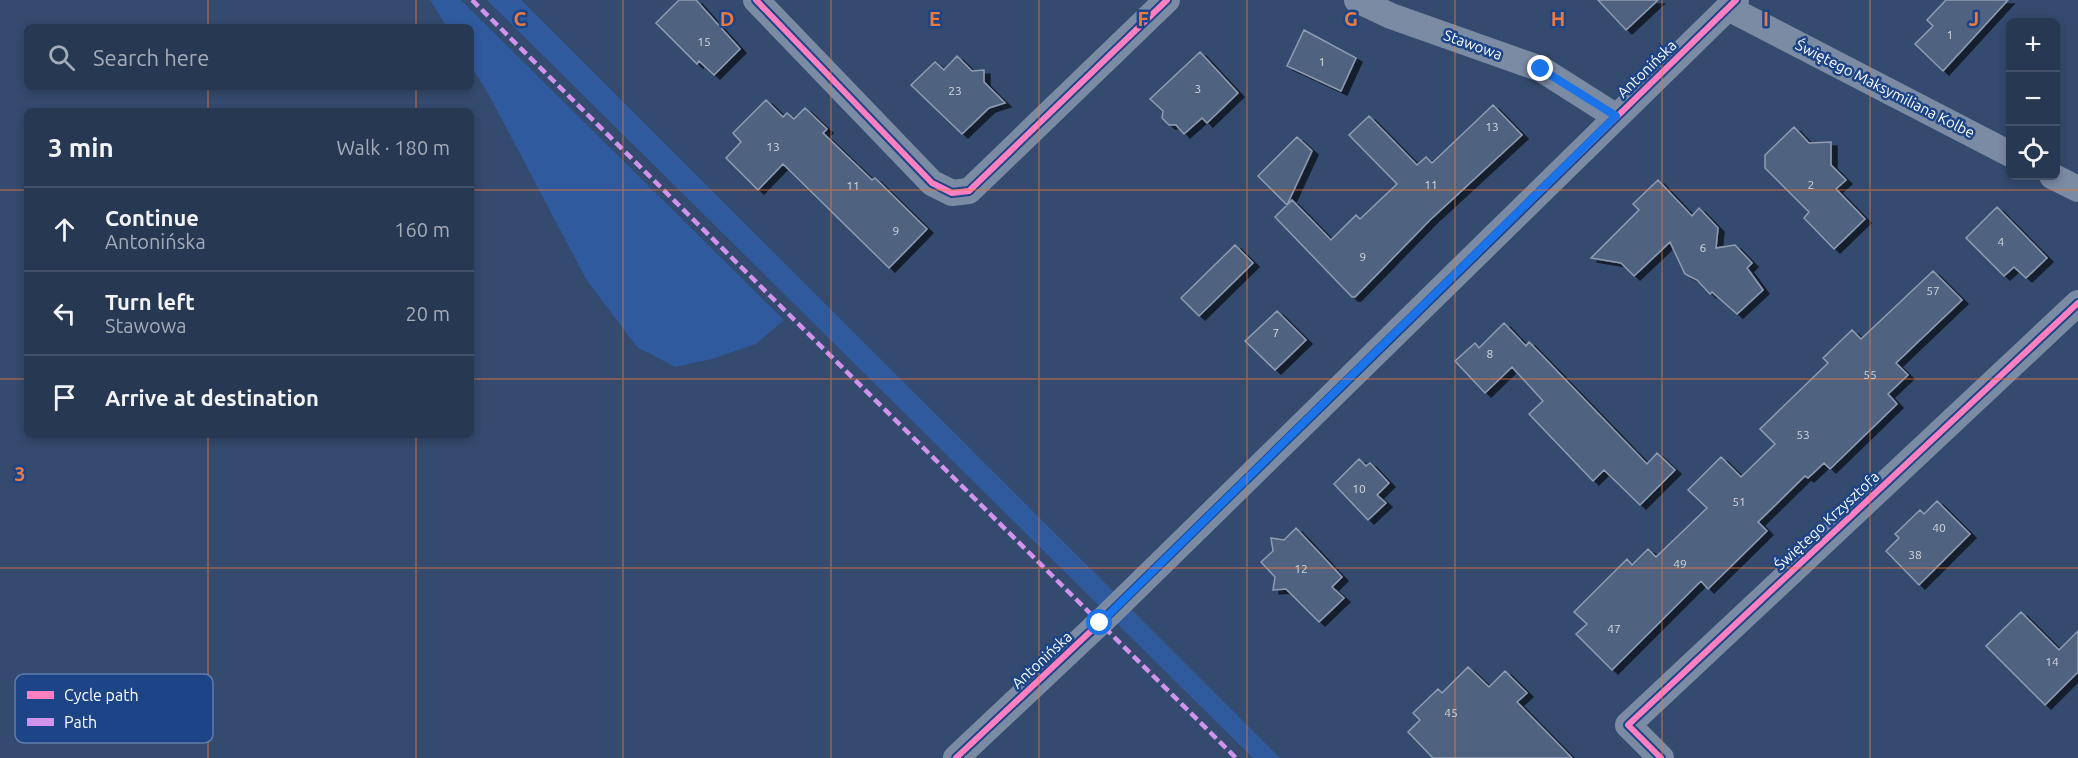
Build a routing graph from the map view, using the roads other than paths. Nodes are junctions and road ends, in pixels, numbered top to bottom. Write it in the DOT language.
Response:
graph roads {
  1 [pos="756,0"];
  2 [pos="1167,0"];
  3 [pos="1357,0"];
  4 [pos="1732,4"];
  5 [pos="1616,116"];
  6 [pos="2006,152"];
  7 [pos="2078,303"];
  8 [pos="956,758"];
  9 [pos="1661,758"];
  1 -- 2 [label="street"];
  3 -- 5 [label="street, Stawowa"];
  4 -- 5 [label="street, Antonińska"];
  4 -- 6 [label="street, Świętego Maksymiliana Kolbe"];
  5 -- 8 [label="street, Antonińska"];
  7 -- 9 [label="street, Świętego Krzysztofa"];
}
